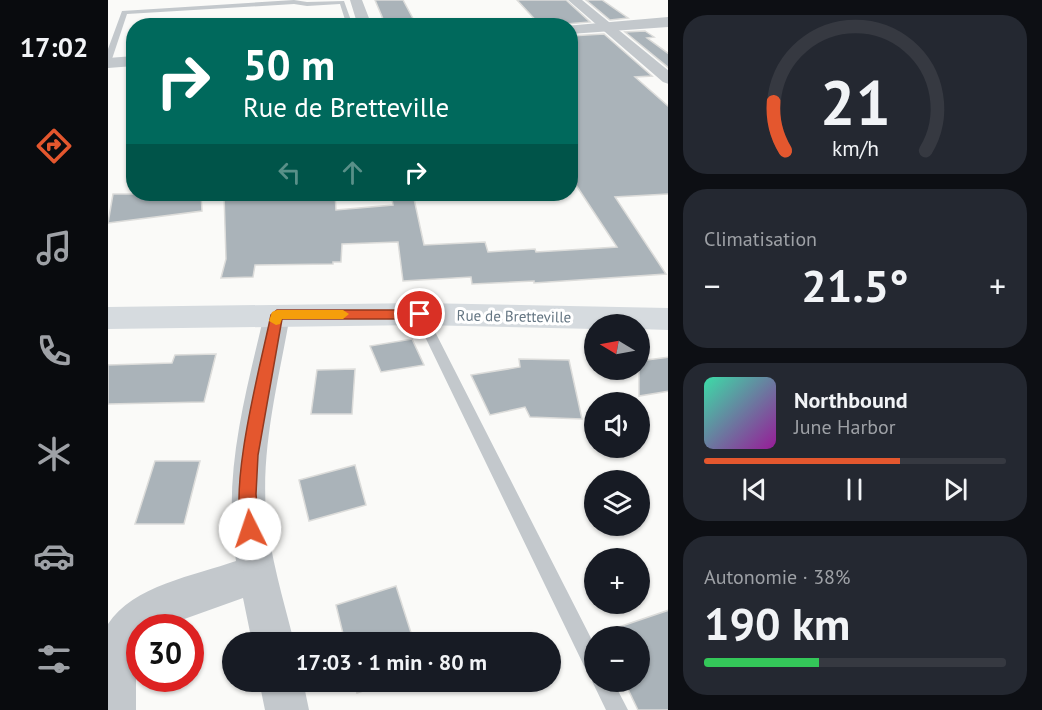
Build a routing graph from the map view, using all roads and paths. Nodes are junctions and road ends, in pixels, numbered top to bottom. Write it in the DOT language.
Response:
graph roads {
  1 [pos="356,0"];
  2 [pos="574,0"];
  3 [pos="347,18"];
  4 [pos="362,18"];
  5 [pos="668,22"];
  6 [pos="604,27"];
  7 [pos="578,29"];
  8 [pos="108,61"];
  9 [pos="126,61"];
  10 [pos="668,78"];
  11 [pos="420,314"];
  12 [pos="277,315"];
  13 [pos="108,318"];
  14 [pos="668,319"];
  15 [pos="259,573"];
  16 [pos="271,632"];
  17 [pos="584,645"];
  18 [pos="283,692"];
  19 [pos="608,692"];
  20 [pos="114,710"];
  21 [pos="287,710"];
  22 [pos="617,710"];
  1 -- 4 [label="street"];
  2 -- 6 [label="street"];
  3 -- 8 [label="lane"];
  5 -- 6 [label="street"];
  6 -- 7 [label="street"];
  6 -- 10 [label="street"];
  8 -- 9 [label="street"];
  11 -- 12 [label="main road, Rue de Bretteville"];
  11 -- 14 [label="main road, Rue de Bretteville"];
  11 -- 17 [label="lane"];
  12 -- 13 [label="main road, Rue de Bretteville"];
  12 -- 15 [label="street"];
  15 -- 16 [label="street"];
  15 -- 20 [label="street"];
  18 -- 21 [label="street"];
  19 -- 22 [label="lane"];
}
